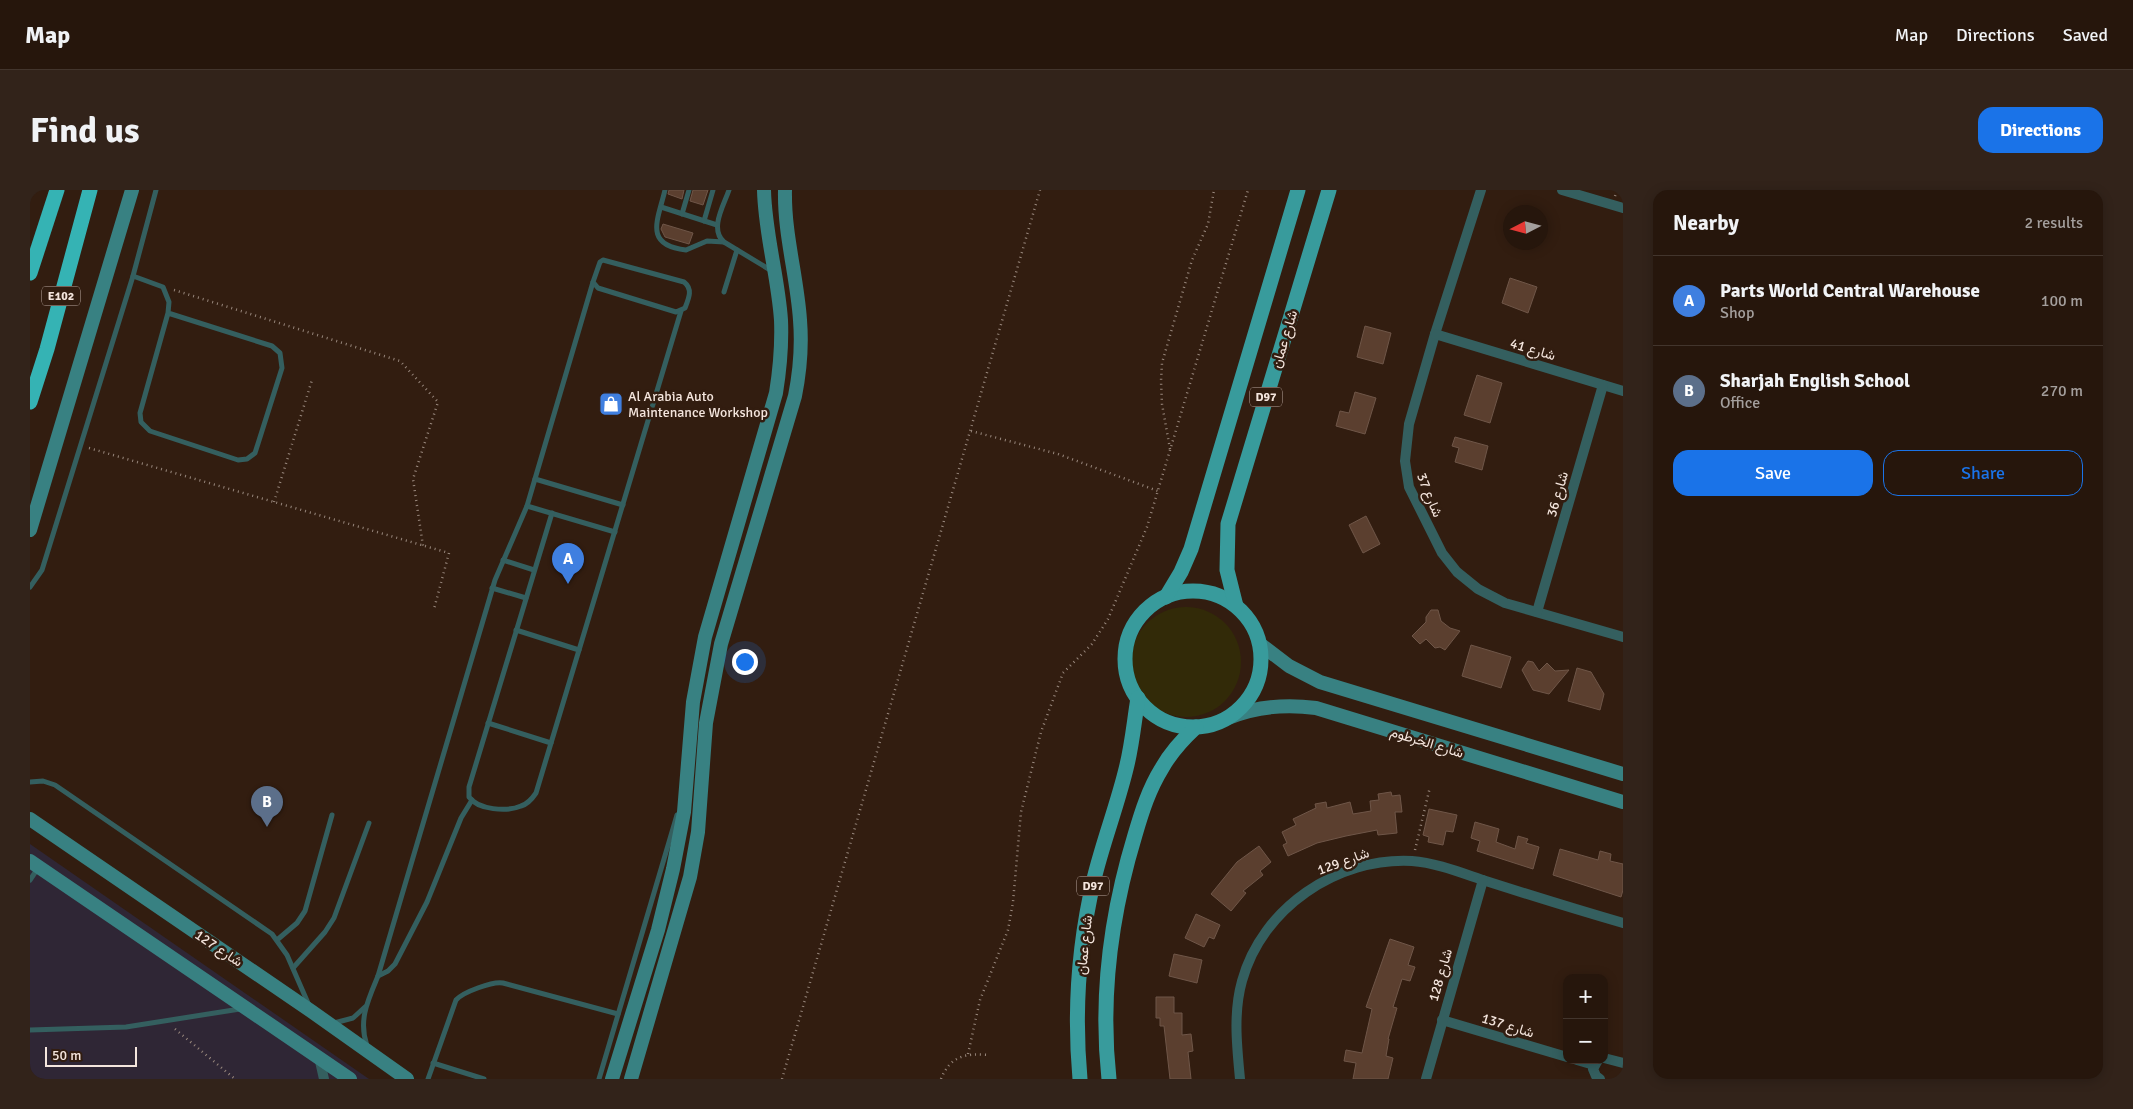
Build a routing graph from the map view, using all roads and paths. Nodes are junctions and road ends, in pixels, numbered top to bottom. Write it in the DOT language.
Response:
graph roads {
  1 [pos="56,190"];
  2 [pos="90,190"];
  3 [pos="132,190"];
  4 [pos="156,190"];
  5 [pos="665,190"];
  6 [pos="689,190"];
  7 [pos="712,190"];
  8 [pos="729,190"];
  9 [pos="764,190"];
  10 [pos="785,190"];
  11 [pos="1040,190"];
  12 [pos="1214,190"];
  13 [pos="1248,190"];
  14 [pos="1298,190"];
  15 [pos="1329,190"];
  16 [pos="1481,190"];
  17 [pos="1562,190"];
  18 [pos="661,208"];
  19 [pos="1623,208"];
  20 [pos="682,214"];
  21 [pos="704,221"];
  22 [pos="717,225"];
  23 [pos="724,242"];
  24 [pos="737,250"];
  25 [pos="30,273"];
  26 [pos="774,273"];
  27 [pos="133,276"];
  28 [pos="593,282"];
  29 [pos="162,287"];
  30 [pos="724,292"];
  31 [pos="681,311"];
  32 [pos="168,313"];
  33 [pos="1435,334"];
  34 [pos="312,380"];
  35 [pos="1603,385"];
  36 [pos="1623,391"];
  37 [pos="30,402"];
  38 [pos="971,431"];
  39 [pos="80,445"];
  40 [pos="1170,450"];
  41 [pos="535,479"];
  42 [pos="1158,491"];
  43 [pos="274,502"];
  44 [pos="623,505"];
  45 [pos="527,506"];
  46 [pos="552,513"];
  47 [pos="30,530"];
  48 [pos="615,532"];
  49 [pos="423,546"];
  50 [pos="503,560"];
  51 [pos="534,570"];
  52 [pos="30,587"];
  53 [pos="492,588"];
  54 [pos="1166,597"];
  55 [pos="526,598"];
  56 [pos="1236,606"];
  57 [pos="434,609"];
  58 [pos="1536,612"];
  59 [pos="516,630"];
  60 [pos="1623,637"];
  61 [pos="1260,644"];
  62 [pos="579,650"];
  63 [pos="1138,698"];
  64 [pos="1228,718"];
  65 [pos="488,723"];
  66 [pos="1196,727"];
  67 [pos="551,743"];
  68 [pos="1623,774"];
  69 [pos="30,782"];
  70 [pos="1430,787"];
  71 [pos="685,794"];
  72 [pos="472,800"];
  73 [pos="1623,802"];
  74 [pos="332,815"];
  75 [pos="30,819"];
  76 [pos="369,823"];
  77 [pos="1413,861"];
  78 [pos="35,864"];
  79 [pos="30,880"];
  80 [pos="1483,880"];
  81 [pos="1623,923"];
  82 [pos="277,940"];
  83 [pos="293,968"];
  84 [pos="378,976"];
  85 [pos="366,1006"];
  86 [pos="248,1008"];
  87 [pos="310,1011"];
  88 [pos="618,1014"];
  89 [pos="1442,1020"];
  90 [pos="166,1021"];
  91 [pos="328,1023"];
  92 [pos="30,1030"];
  93 [pos="370,1053"];
  94 [pos="968,1054"];
  95 [pos="988,1055"];
  96 [pos="1563,1056"];
  97 [pos="319,1057"];
  98 [pos="1608,1059"];
  99 [pos="433,1063"];
  100 [pos="1623,1063"];
  101 [pos="1596,1064"];
  102 [pos="235,1079"];
  103 [pos="324,1079"];
  104 [pos="350,1079"];
  105 [pos="406,1079"];
  106 [pos="428,1079"];
  107 [pos="484,1079"];
  108 [pos="599,1079"];
  109 [pos="612,1079"];
  110 [pos="631,1079"];
  111 [pos="782,1079"];
  112 [pos="941,1079"];
  113 [pos="1080,1079"];
  114 [pos="1109,1079"];
  115 [pos="1240,1079"];
  116 [pos="1426,1079"];
  117 [pos="1600,1079"];
  1 -- 25 [label="highway, E102"];
  2 -- 37 [label="highway, E102"];
  3 -- 47 [label="street"];
  4 -- 27 [label="lane"];
  5 -- 18 [label="lane"];
  6 -- 20 [label="lane"];
  7 -- 21 [label="lane"];
  8 -- 22 [label="lane"];
  9 -- 26 [label="street"];
  10 -- 110 [label="street"];
  11 -- 38 [label="path"];
  12 -- 40 [label="path"];
  13 -- 40 [label="path"];
  14 -- 54 [label="main road, D97"];
  15 -- 56 [label="main road, شارع عمان / D97"];
  16 -- 33 [label="street, شارع 37"];
  17 -- 19 [label="street"];
  18 -- 20 [label="lane"];
  18 -- 23 [label="lane"];
  20 -- 21 [label="lane"];
  21 -- 22 [label="lane"];
  22 -- 23 [label="lane"];
  23 -- 24 [label="lane"];
  24 -- 26 [label="lane"];
  24 -- 30 [label="lane"];
  26 -- 71 [label="street"];
  27 -- 29 [label="lane"];
  27 -- 39 [label="lane"];
  28 -- 31 [label="lane"];
  28 -- 31 [label="lane"];
  28 -- 41 [label="lane"];
  29 -- 32 [label="lane"];
  29 -- 49 [label="path"];
  31 -- 44 [label="lane"];
  32 -- 32 [label="lane"];
  33 -- 35 [label="street, شارع 41"];
  33 -- 58 [label="street, شارع 37"];
  34 -- 43 [label="path"];
  35 -- 36 [label="street, شارع 41"];
  35 -- 58 [label="street, شارع 36"];
  38 -- 42 [label="path"];
  38 -- 111 [label="path"];
  39 -- 43 [label="path"];
  39 -- 52 [label="lane"];
  40 -- 42 [label="path"];
  41 -- 44 [label="lane"];
  41 -- 45 [label="lane"];
  42 -- 94 [label="path"];
  43 -- 49 [label="path"];
  44 -- 48 [label="lane"];
  45 -- 46 [label="lane"];
  45 -- 50 [label="lane"];
  46 -- 48 [label="lane"];
  46 -- 51 [label="lane"];
  48 -- 62 [label="lane"];
  49 -- 57 [label="path"];
  50 -- 51 [label="lane"];
  50 -- 53 [label="lane"];
  51 -- 55 [label="lane"];
  53 -- 55 [label="lane"];
  53 -- 84 [label="lane"];
  54 -- 56 [label="main road"];
  54 -- 63 [label="main road"];
  55 -- 59 [label="lane"];
  56 -- 61 [label="main road"];
  58 -- 60 [label="street, شارع 37"];
  59 -- 62 [label="lane"];
  59 -- 65 [label="lane"];
  61 -- 64 [label="main road"];
  61 -- 68 [label="street, شارع الخرطوم"];
  62 -- 67 [label="lane"];
  63 -- 66 [label="main road"];
  63 -- 113 [label="main road, شارع عمان / D97"];
  64 -- 66 [label="main road"];
  64 -- 73 [label="street, شارع الخرطوم"];
  65 -- 67 [label="lane"];
  65 -- 72 [label="lane"];
  66 -- 114 [label="main road, شارع عمان / D97"];
  67 -- 72 [label="lane"];
  69 -- 82 [label="lane"];
  70 -- 77 [label="path"];
  71 -- 88 [label="lane"];
  71 -- 109 [label="street"];
  72 -- 84 [label="lane"];
  74 -- 82 [label="lane"];
  75 -- 87 [label="street, شارع 127"];
  76 -- 83 [label="lane"];
  77 -- 80 [label="street, شارع 129"];
  77 -- 115 [label="street, شارع 129"];
  78 -- 79 [label="lane"];
  78 -- 86 [label="street"];
  80 -- 81 [label="street, شارع 129"];
  80 -- 89 [label="street, شارع 128"];
  82 -- 83 [label="lane"];
  83 -- 87 [label="lane"];
  84 -- 85 [label="lane"];
  85 -- 91 [label="lane"];
  85 -- 93 [label="lane"];
  86 -- 90 [label="lane"];
  86 -- 97 [label="street"];
  87 -- 91 [label="street, شارع 127"];
  88 -- 99 [label="lane"];
  88 -- 108 [label="lane"];
  89 -- 96 [label="street, شارع 137"];
  89 -- 116 [label="street, شارع 128"];
  90 -- 92 [label="lane"];
  90 -- 102 [label="path"];
  91 -- 93 [label="street, شارع 127"];
  93 -- 105 [label="street, شارع 127"];
  94 -- 95 [label="path"];
  94 -- 112 [label="path"];
  97 -- 103 [label="street"];
  97 -- 104 [label="street"];
  98 -- 100 [label="street"];
  99 -- 106 [label="lane"];
  99 -- 107 [label="lane"];
  101 -- 117 [label="street"];
}
